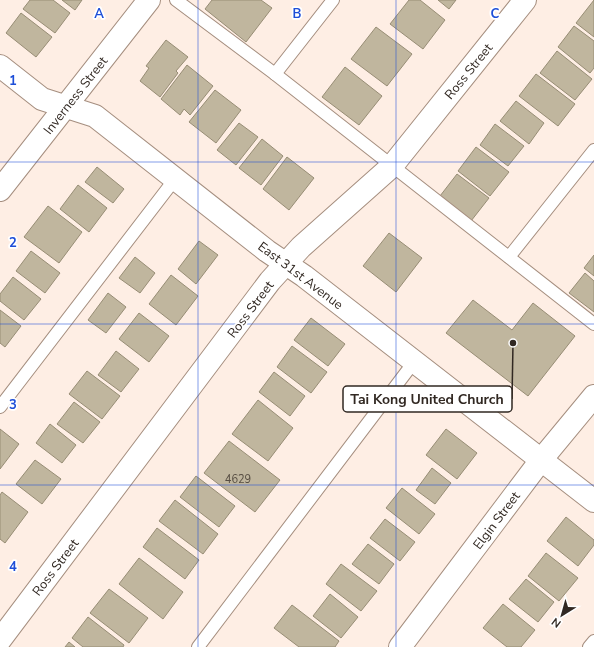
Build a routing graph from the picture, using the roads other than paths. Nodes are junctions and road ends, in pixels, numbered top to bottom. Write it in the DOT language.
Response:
graph roads {
  1 [pos="149,0"];
  2 [pos="176,0"];
  3 [pos="333,0"];
  4 [pos="525,0"];
  5 [pos="0,66"];
  6 [pos="274,74"];
  7 [pos="66,106"];
  8 [pos="594,150"];
  9 [pos="392,166"];
  10 [pos="175,179"];
  11 [pos="0,190"];
  12 [pos="509,257"];
  13 [pos="286,263"];
  14 [pos="594,324"];
  15 [pos="414,362"];
  16 [pos="594,396"];
  17 [pos="0,407"];
  18 [pos="541,460"];
  19 [pos="594,501"];
  20 [pos="0,640"];
  21 [pos="594,641"];
  22 [pos="198,647"];
  23 [pos="400,647"];
  24 [pos="589,647"];
  1 -- 7 [label="street, Inverness Street"];
  2 -- 6 [label="lane"];
  3 -- 6 [label="lane"];
  4 -- 9 [label="street, Ross Street"];
  5 -- 7 [label="street, East 31st Avenue"];
  6 -- 9 [label="lane"];
  7 -- 10 [label="street, East 31st Avenue"];
  7 -- 11 [label="street, Inverness Street"];
  8 -- 12 [label="lane"];
  9 -- 12 [label="lane"];
  9 -- 13 [label="street, Ross Street"];
  10 -- 13 [label="street, East 31st Avenue"];
  10 -- 17 [label="lane"];
  12 -- 14 [label="lane"];
  13 -- 15 [label="street, East 31st Avenue"];
  13 -- 20 [label="street, Ross Street"];
  15 -- 18 [label="street, East 31st Avenue"];
  15 -- 22 [label="lane"];
  16 -- 18 [label="street, Elgin Street"];
  18 -- 19 [label="street, East 31st Avenue"];
  18 -- 23 [label="street, Elgin Street"];
  21 -- 24 [label="lane"];
}
